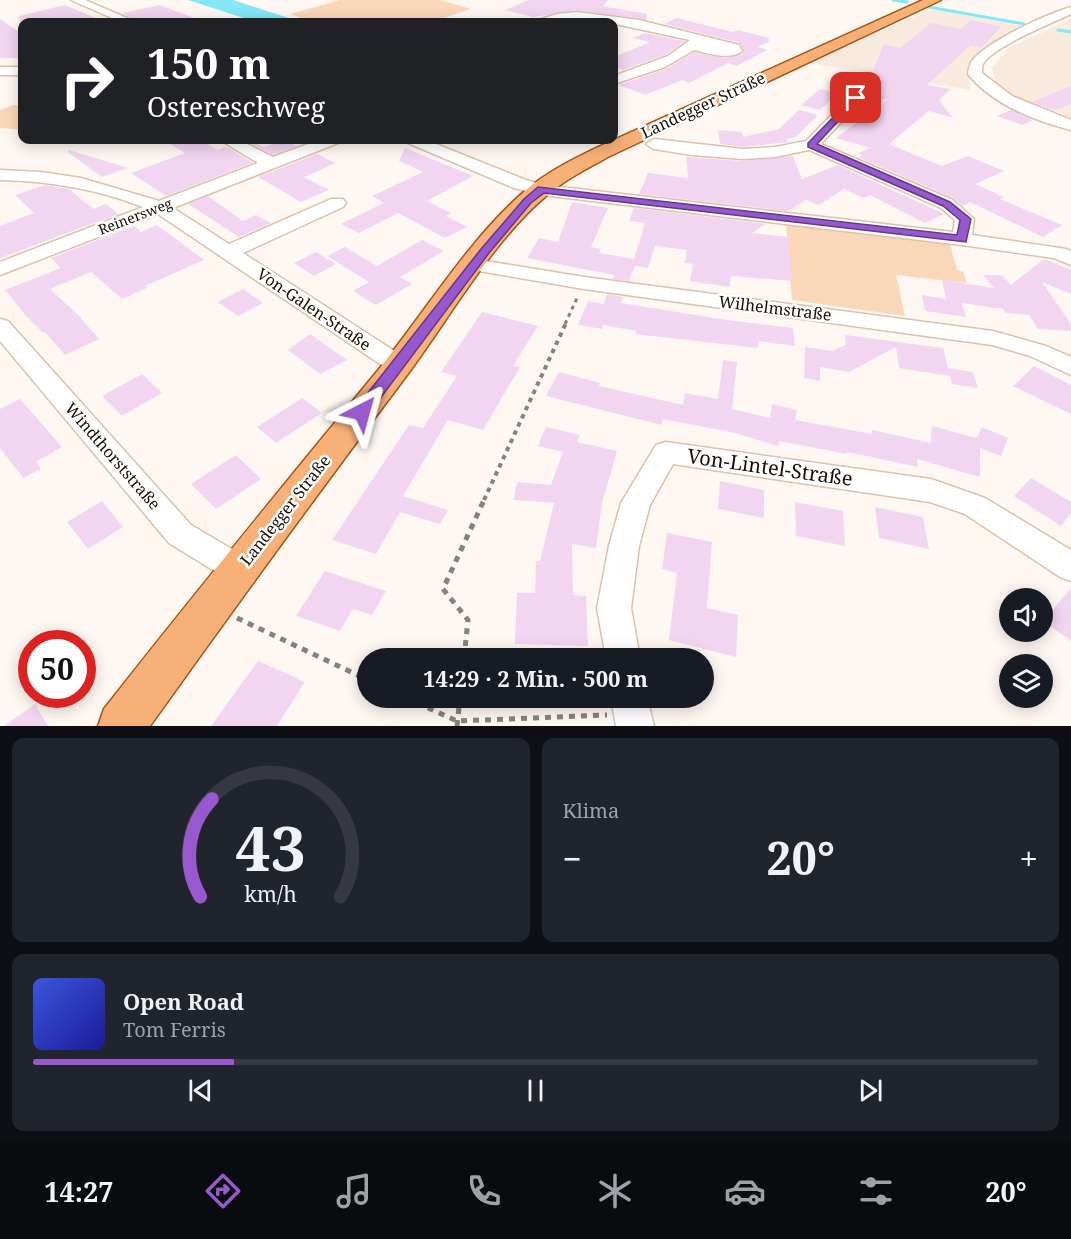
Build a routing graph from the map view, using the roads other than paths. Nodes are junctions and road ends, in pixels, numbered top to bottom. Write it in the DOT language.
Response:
graph roads {
  1 [pos="76,0"];
  2 [pos="113,0"];
  3 [pos="934,0"];
  4 [pos="89,5"];
  5 [pos="1071,10"];
  6 [pos="120,18"];
  7 [pos="562,18"];
  8 [pos="594,18"];
  9 [pos="618,21"];
  10 [pos="1041,23"];
  11 [pos="1061,27"];
  12 [pos="0,71"];
  13 [pos="18,71"];
  14 [pos="618,79"];
  15 [pos="856,98"];
  16 [pos="1071,126"];
  17 [pos="235,144"];
  18 [pos="321,144"];
  19 [pos="424,144"];
  20 [pos="654,144"];
  21 [pos="811,145"];
  22 [pos="271,163"];
  23 [pos="0,175"];
  24 [pos="542,190"];
  25 [pos="337,203"];
  26 [pos="159,207"];
  27 [pos="962,239"];
  28 [pos="229,252"];
  29 [pos="1067,255"];
  30 [pos="474,265"];
  31 [pos="0,269"];
  32 [pos="0,326"];
  33 [pos="401,363"];
  34 [pos="1071,367"];
  35 [pos="242,565"];
  36 [pos="1071,567"];
  37 [pos="621,648"];
  38 [pos="121,726"];
  1 -- 4 [label="street"];
  2 -- 4 [label="street"];
  3 -- 24 [label="main road, Landegger Straße"];
  4 -- 6 [label="street"];
  5 -- 10 [label="street"];
  7 -- 8 [label="street"];
  9 -- 14 [label="street"];
  10 -- 11 [label="street"];
  10 -- 16 [label="street"];
  12 -- 13 [label="street"];
  15 -- 21 [label="street"];
  17 -- 22 [label="street"];
  18 -- 22 [label="street, Reinersweg"];
  19 -- 24 [label="street"];
  20 -- 21 [label="street"];
  21 -- 27 [label="street"];
  22 -- 26 [label="street, Reinersweg"];
  23 -- 26 [label="street, Von-Galen-Straße"];
  24 -- 27 [label="street"];
  24 -- 30 [label="main road, Landegger Straße"];
  25 -- 28 [label="street"];
  26 -- 28 [label="street, Von-Galen-Straße"];
  26 -- 31 [label="street, Reinersweg"];
  27 -- 29 [label="street"];
  28 -- 33 [label="street, Von-Galen-Straße"];
  30 -- 33 [label="main road, Landegger Straße"];
  30 -- 34 [label="street, Wilhelmstraße"];
  32 -- 35 [label="street, Windthorststraße"];
  33 -- 35 [label="main road, Landegger Straße"];
  35 -- 38 [label="main road, Landegger Straße"];
  36 -- 37 [label="street, Von-Lintel-Straße"];
}
